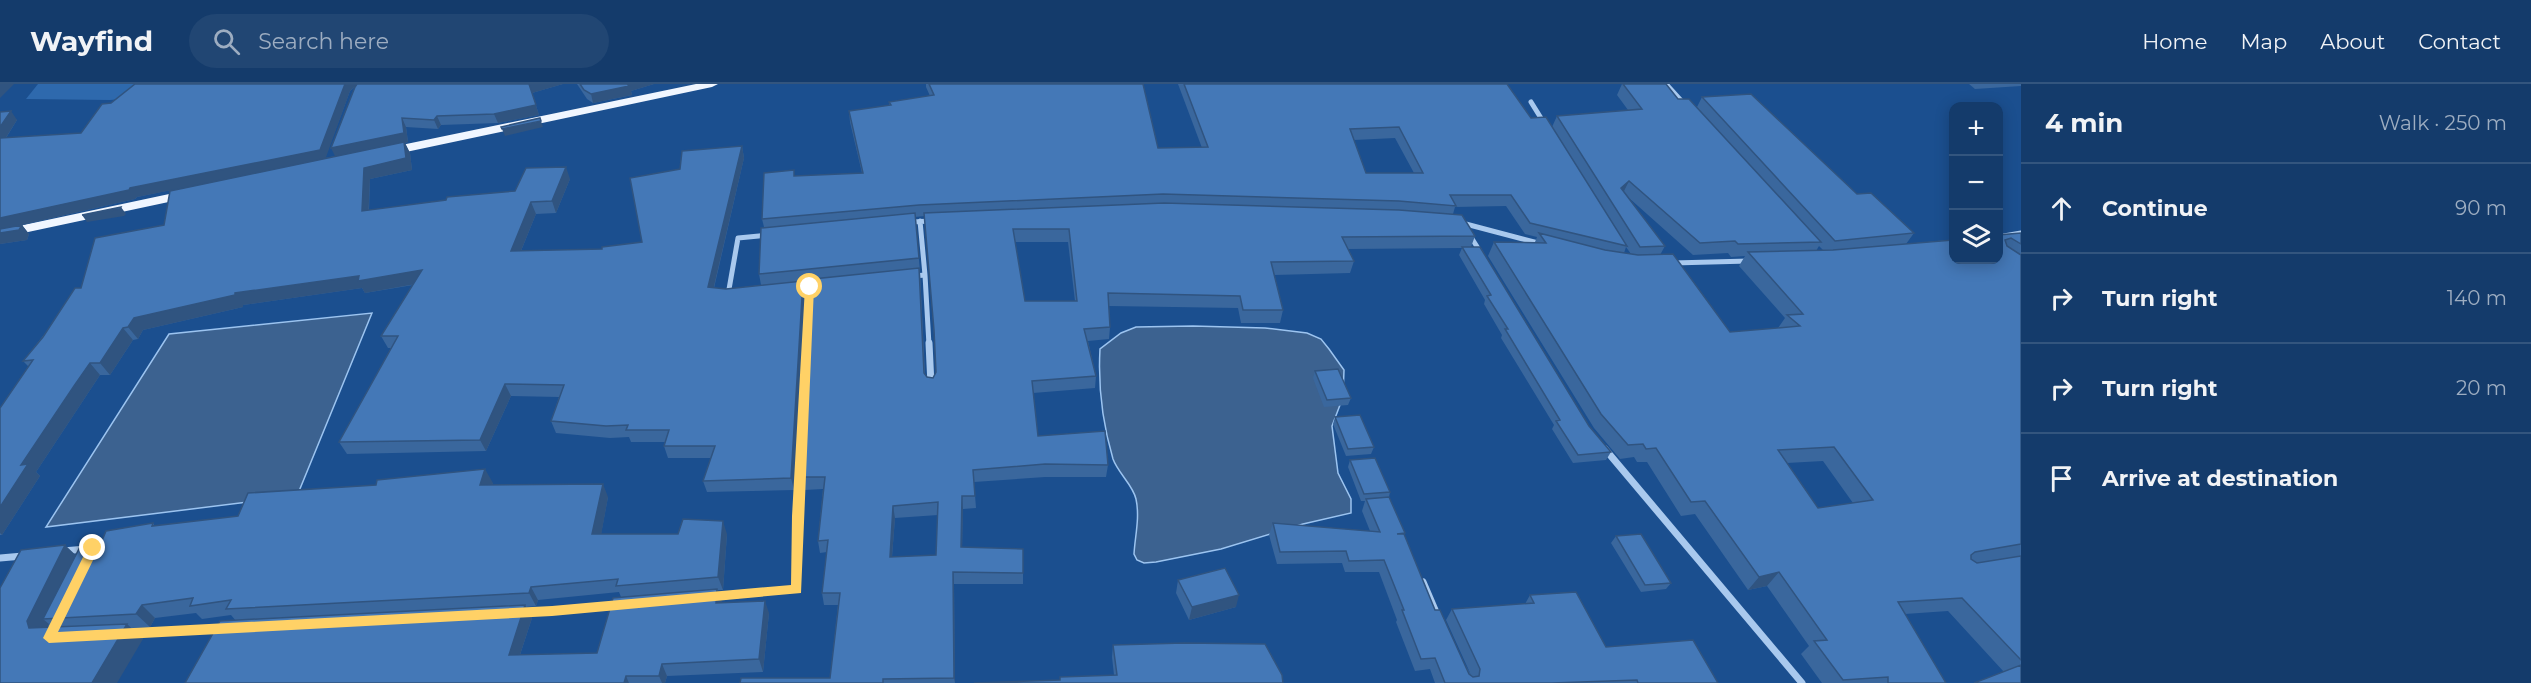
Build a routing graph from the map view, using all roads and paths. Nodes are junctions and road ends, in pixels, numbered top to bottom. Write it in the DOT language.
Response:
graph roads {
  1 [pos="712,84"];
  2 [pos="1666,84"];
  3 [pos="1531,102"];
  4 [pos="1690,110"];
  5 [pos="1550,132"];
  6 [pos="375,155"];
  7 [pos="199,192"];
  8 [pos="943,220"];
  9 [pos="920,221"];
  10 [pos="1452,222"];
  11 [pos="897,223"];
  12 [pos="1463,223"];
  13 [pos="2021,233"];
  14 [pos="0,234"];
  15 [pos="772,235"];
  16 [pos="2003,236"];
  17 [pos="1553,247"];
  18 [pos="1754,261"];
  19 [pos="1487,263"];
  20 [pos="1663,263"];
  21 [pos="925,275"];
  22 [pos="902,278"];
  23 [pos="821,286"];
  24 [pos="810,287"];
  25 [pos="798,289"];
  26 [pos="740,295"];
  27 [pos="931,385"];
  28 [pos="1597,440"];
  29 [pos="58,552"];
  30 [pos="35,554"];
  31 [pos="0,558"];
  32 [pos="88,558"];
  33 [pos="1419,573"];
  34 [pos="703,598"];
  35 [pos="622,605"];
  36 [pos="516,613"];
  37 [pos="229,628"];
  38 [pos="1444,628"];
  39 [pos="121,634"];
  40 [pos="1802,683"];
  1 -- 6 [label="main road"];
  2 -- 4 [label="street"];
  3 -- 5 [label="street"];
  7 -- 14 [label="main road"];
  8 -- 9 [label="street"];
  9 -- 11 [label="street"];
  9 -- 21 [label="street"];
  10 -- 12 [label="street"];
  12 -- 17 [label="street"];
  12 -- 19 [label="street"];
  13 -- 16 [label="street"];
  15 -- 26 [label="street"];
  18 -- 20 [label="street"];
  21 -- 22 [label="street"];
  21 -- 27 [label="street"];
  23 -- 24 [label="street"];
  24 -- 25 [label="street"];
  24 -- 34 [label="street"];
  28 -- 40 [label="street"];
  29 -- 32 [label="street"];
  30 -- 31 [label="street"];
  33 -- 38 [label="street"];
  35 -- 36 [label="street"];
  37 -- 39 [label="street"];
}
